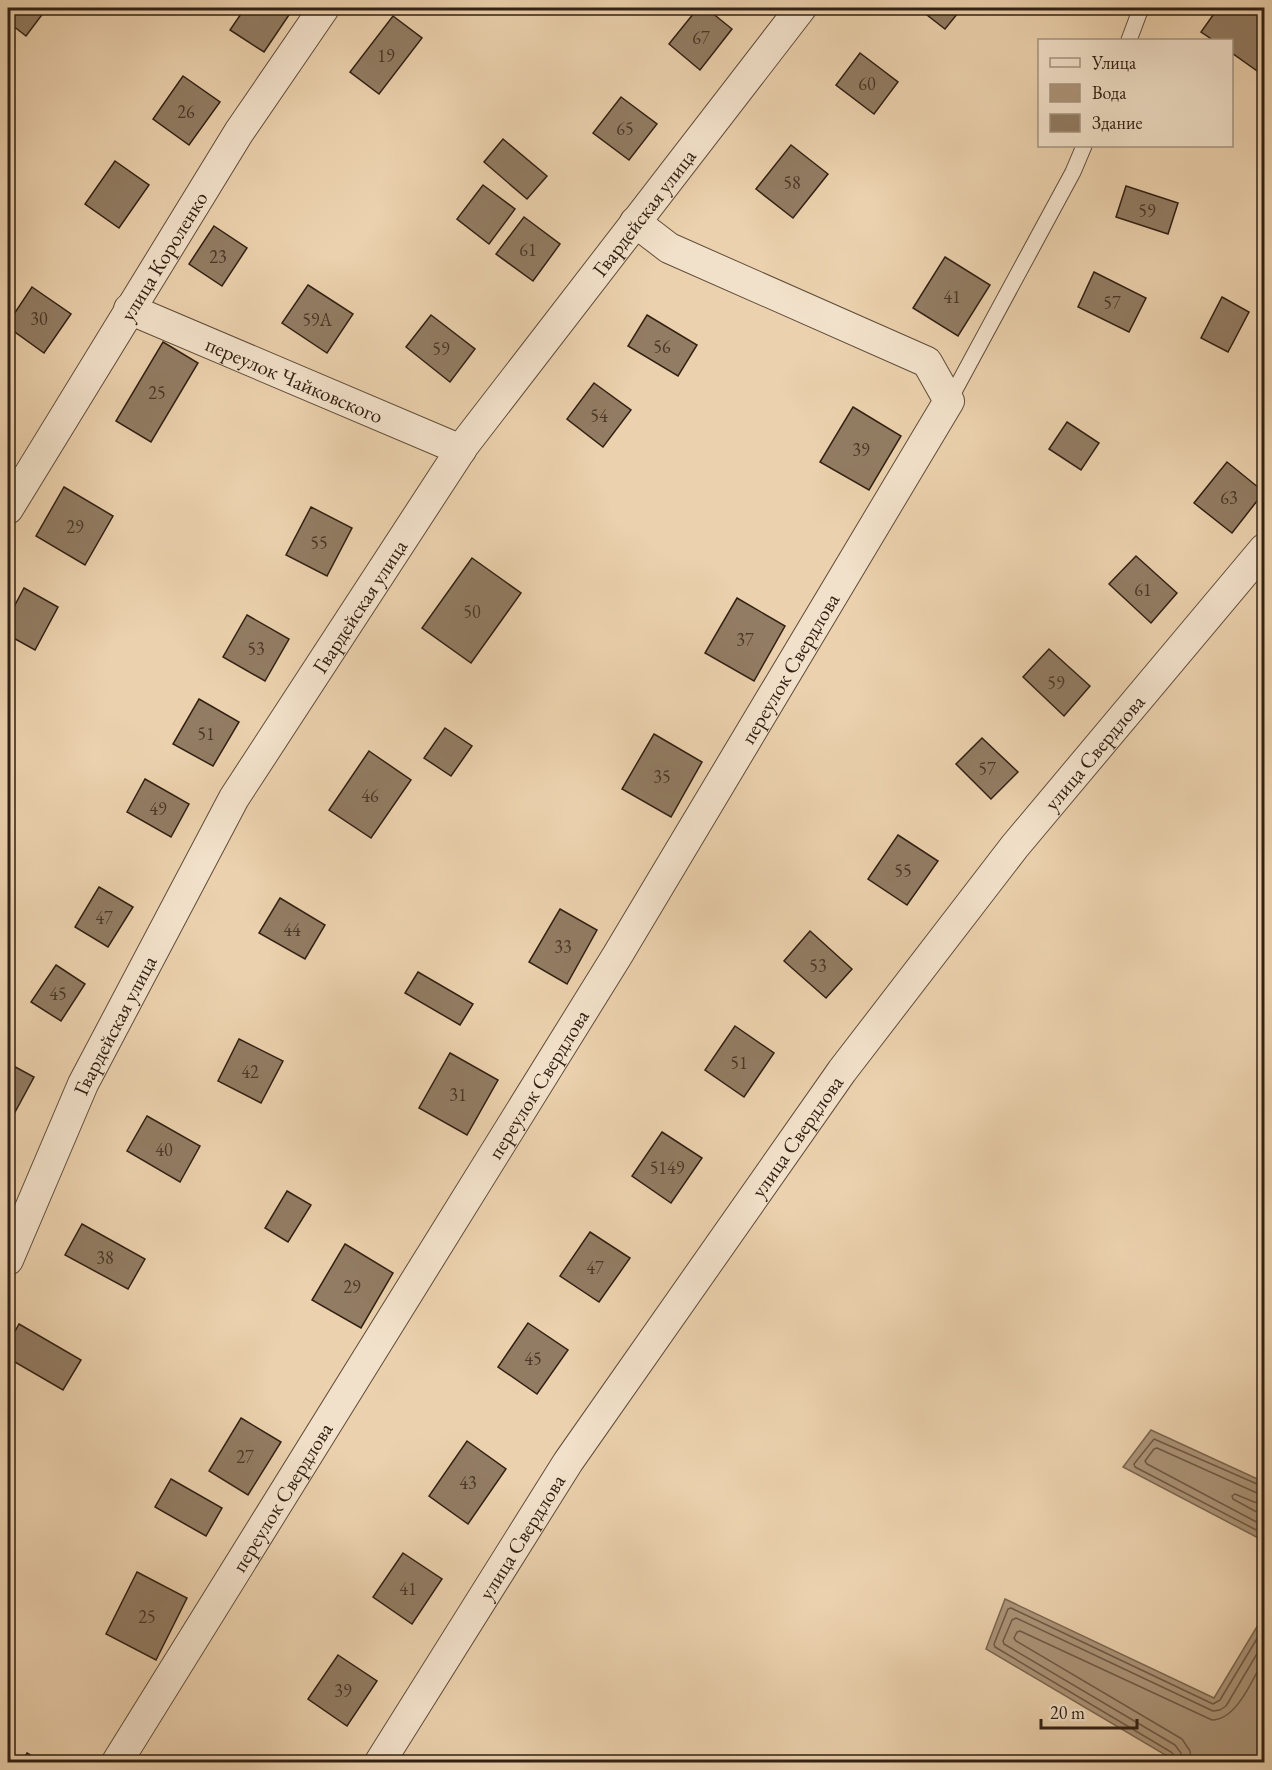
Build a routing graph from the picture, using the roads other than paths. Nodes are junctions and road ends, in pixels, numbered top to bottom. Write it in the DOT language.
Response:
graph roads {
  1 [pos="324,8"];
  2 [pos="801,8"];
  3 [pos="1141,8"];
  4 [pos="1129,39"];
  5 [pos="1084,147"];
  6 [pos="635,222"];
  7 [pos="129,309"];
  8 [pos="950,402"];
  9 [pos="461,450"];
  10 [pos="8,508"];
  11 [pos="1264,549"];
  12 [pos="8,1260"];
  13 [pos="117,1762"];
  14 [pos="380,1762"];
  1 -- 7 [label="street, улица Короленко"];
  2 -- 6 [label="street, Гвардейская улица"];
  3 -- 4 [label="lane"];
  5 -- 8 [label="lane"];
  6 -- 8 [label="street"];
  6 -- 9 [label="street, Гвардейская улица"];
  7 -- 9 [label="street, переулок Чайковского"];
  7 -- 10 [label="street, улица Короленко"];
  8 -- 13 [label="street, переулок Свердлова"];
  9 -- 12 [label="street, Гвардейская улица"];
  11 -- 14 [label="street, улица Свердлова"];
}
